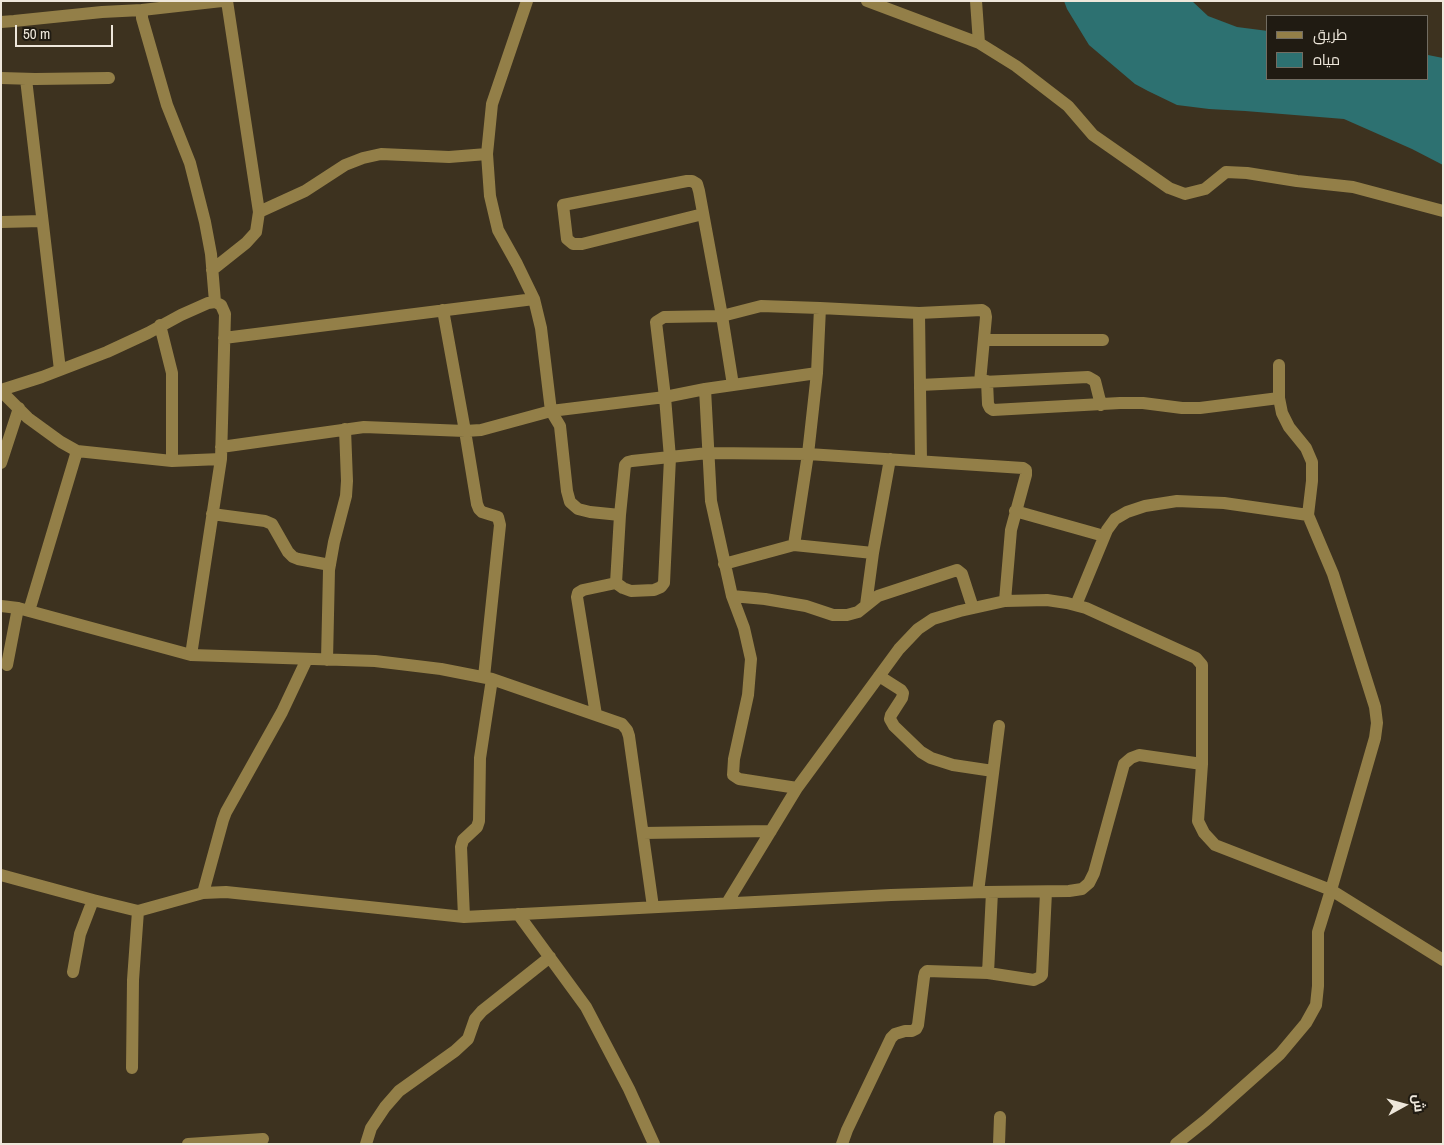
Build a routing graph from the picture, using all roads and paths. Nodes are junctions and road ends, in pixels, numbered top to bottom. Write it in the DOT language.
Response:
graph roads {
  1 [pos="222,1"];
  2 [pos="226,1"];
  3 [pos="526,1"];
  4 [pos="868,1"];
  5 [pos="976,1"];
  6 [pos="142,10"];
  7 [pos="1,22"];
  8 [pos="980,43"];
  9 [pos="1,78"];
  10 [pos="110,78"];
  11 [pos="26,79"];
  12 [pos="487,154"];
  13 [pos="1443,211"];
  14 [pos="259,212"];
  15 [pos="703,214"];
  16 [pos="42,221"];
  17 [pos="1,222"];
  18 [pos="212,270"];
  19 [pos="534,299"];
  20 [pos="215,302"];
  21 [pos="820,308"];
  22 [pos="443,310"];
  23 [pos="919,313"];
  24 [pos="722,316"];
  25 [pos="160,326"];
  26 [pos="224,338"];
  27 [pos="984,340"];
  28 [pos="1103,340"];
  29 [pos="1280,365"];
  30 [pos="60,370"];
  31 [pos="817,373"];
  32 [pos="984,382"];
  33 [pos="733,385"];
  34 [pos="920,385"];
  35 [pos="705,389"];
  36 [pos="1,391"];
  37 [pos="665,397"];
  38 [pos="1279,398"];
  39 [pos="1101,405"];
  40 [pos="19,408"];
  41 [pos="551,410"];
  42 [pos="345,429"];
  43 [pos="466,431"];
  44 [pos="77,451"];
  45 [pos="221,453"];
  46 [pos="708,453"];
  47 [pos="808,454"];
  48 [pos="670,458"];
  49 [pos="890,459"];
  50 [pos="172,461"];
  51 [pos="921,461"];
  52 [pos="1,463"];
  53 [pos="1015,511"];
  54 [pos="212,514"];
  55 [pos="620,515"];
  56 [pos="1308,515"];
  57 [pos="1104,536"];
  58 [pos="794,545"];
  59 [pos="873,553"];
  60 [pos="724,564"];
  61 [pos="330,565"];
  62 [pos="616,583"];
  63 [pos="732,596"];
  64 [pos="1005,601"];
  65 [pos="866,605"];
  66 [pos="1076,605"];
  67 [pos="1,606"];
  68 [pos="973,608"];
  69 [pos="23,610"];
  70 [pos="191,655"];
  71 [pos="307,659"];
  72 [pos="327,660"];
  73 [pos="7,665"];
  74 [pos="879,676"];
  75 [pos="488,678"];
  76 [pos="596,715"];
  77 [pos="999,726"];
  78 [pos="1202,764"];
  79 [pos="993,771"];
  80 [pos="797,788"];
  81 [pos="771,831"];
  82 [pos="643,833"];
  83 [pos="1,875"];
  84 [pos="1331,890"];
  85 [pos="978,892"];
  86 [pos="992,892"];
  87 [pos="1046,892"];
  88 [pos="203,893"];
  89 [pos="93,900"];
  90 [pos="727,903"];
  91 [pos="653,907"];
  92 [pos="138,911"];
  93 [pos="518,914"];
  94 [pos="464,917"];
  95 [pos="550,957"];
  96 [pos="1443,960"];
  97 [pos="73,972"];
  98 [pos="988,973"];
  99 [pos="132,1068"];
  100 [pos="1000,1117"];
  101 [pos="263,1139"];
  102 [pos="188,1144"];
  103 [pos="366,1144"];
  104 [pos="654,1144"];
  105 [pos="842,1144"];
  106 [pos="999,1144"];
  107 [pos="1176,1144"];
  1 -- 6 [label="street"];
  2 -- 14 [label="street"];
  3 -- 12 [label="street"];
  4 -- 8 [label="street"];
  5 -- 8 [label="street"];
  6 -- 7 [label="street"];
  6 -- 18 [label="street"];
  8 -- 13 [label="street"];
  9 -- 11 [label="street"];
  10 -- 11 [label="street"];
  11 -- 16 [label="street"];
  12 -- 14 [label="street"];
  12 -- 19 [label="street"];
  14 -- 18 [label="street"];
  15 -- 15 [label="street"];
  15 -- 24 [label="street"];
  16 -- 17 [label="street"];
  16 -- 30 [label="street"];
  18 -- 20 [label="street"];
  19 -- 22 [label="street"];
  19 -- 41 [label="street"];
  20 -- 25 [label="street"];
  20 -- 26 [label="street"];
  21 -- 23 [label="street"];
  21 -- 24 [label="street"];
  21 -- 31 [label="street"];
  22 -- 26 [label="street"];
  22 -- 43 [label="street"];
  23 -- 27 [label="street"];
  23 -- 34 [label="street"];
  24 -- 33 [label="street"];
  24 -- 37 [label="street"];
  25 -- 30 [label="street"];
  25 -- 50 [label="street"];
  26 -- 45 [label="street"];
  27 -- 28 [label="street"];
  27 -- 32 [label="street"];
  29 -- 38 [label="street"];
  30 -- 36 [label="street"];
  31 -- 33 [label="street"];
  31 -- 47 [label="street"];
  32 -- 34 [label="street"];
  32 -- 39 [label="street"];
  32 -- 39 [label="street"];
  33 -- 35 [label="street"];
  34 -- 51 [label="street"];
  35 -- 37 [label="street"];
  35 -- 46 [label="street"];
  36 -- 40 [label="street"];
  37 -- 41 [label="street"];
  37 -- 48 [label="street"];
  38 -- 39 [label="street"];
  38 -- 56 [label="street"];
  40 -- 44 [label="street"];
  40 -- 52 [label="street"];
  41 -- 43 [label="street"];
  41 -- 55 [label="street"];
  42 -- 43 [label="street"];
  42 -- 45 [label="street"];
  42 -- 61 [label="street"];
  43 -- 75 [label="street"];
  44 -- 50 [label="street"];
  44 -- 69 [label="street"];
  45 -- 50 [label="street"];
  45 -- 54 [label="street"];
  46 -- 47 [label="street"];
  46 -- 48 [label="street"];
  46 -- 60 [label="street"];
  47 -- 49 [label="street"];
  47 -- 58 [label="street"];
  48 -- 55 [label="street"];
  48 -- 62 [label="street"];
  49 -- 51 [label="street"];
  49 -- 59 [label="street"];
  51 -- 53 [label="street"];
  53 -- 57 [label="street"];
  53 -- 64 [label="street"];
  54 -- 61 [label="street"];
  54 -- 70 [label="street"];
  55 -- 62 [label="street"];
  56 -- 57 [label="street"];
  56 -- 84 [label="street"];
  57 -- 66 [label="street"];
  58 -- 59 [label="street"];
  58 -- 60 [label="street"];
  59 -- 65 [label="street"];
  60 -- 63 [label="street"];
  61 -- 72 [label="street"];
  62 -- 76 [label="street"];
  63 -- 65 [label="street"];
  63 -- 80 [label="street"];
  64 -- 66 [label="street"];
  64 -- 68 [label="street"];
  65 -- 68 [label="street"];
  66 -- 78 [label="street"];
  67 -- 69 [label="street"];
  68 -- 74 [label="street"];
  69 -- 70 [label="street"];
  69 -- 73 [label="street"];
  70 -- 71 [label="street"];
  71 -- 72 [label="street"];
  71 -- 88 [label="street"];
  72 -- 75 [label="street"];
  74 -- 79 [label="street"];
  74 -- 80 [label="street"];
  75 -- 76 [label="street"];
  75 -- 94 [label="street"];
  76 -- 82 [label="street"];
  77 -- 79 [label="street"];
  78 -- 84 [label="street"];
  78 -- 87 [label="street"];
  79 -- 85 [label="street"];
  80 -- 81 [label="street"];
  81 -- 82 [label="street"];
  81 -- 90 [label="street"];
  82 -- 91 [label="street"];
  83 -- 89 [label="street"];
  84 -- 96 [label="street"];
  84 -- 107 [label="street"];
  85 -- 86 [label="street"];
  85 -- 90 [label="street"];
  86 -- 87 [label="street"];
  86 -- 98 [label="street"];
  87 -- 98 [label="street"];
  88 -- 92 [label="street"];
  88 -- 94 [label="street"];
  89 -- 92 [label="street"];
  89 -- 97 [label="street"];
  90 -- 91 [label="street"];
  91 -- 93 [label="street"];
  92 -- 99 [label="street"];
  93 -- 94 [label="street"];
  93 -- 95 [label="street"];
  95 -- 103 [label="street"];
  95 -- 104 [label="street"];
  98 -- 105 [label="street"];
  100 -- 106 [label="street"];
  101 -- 102 [label="street"];
}
